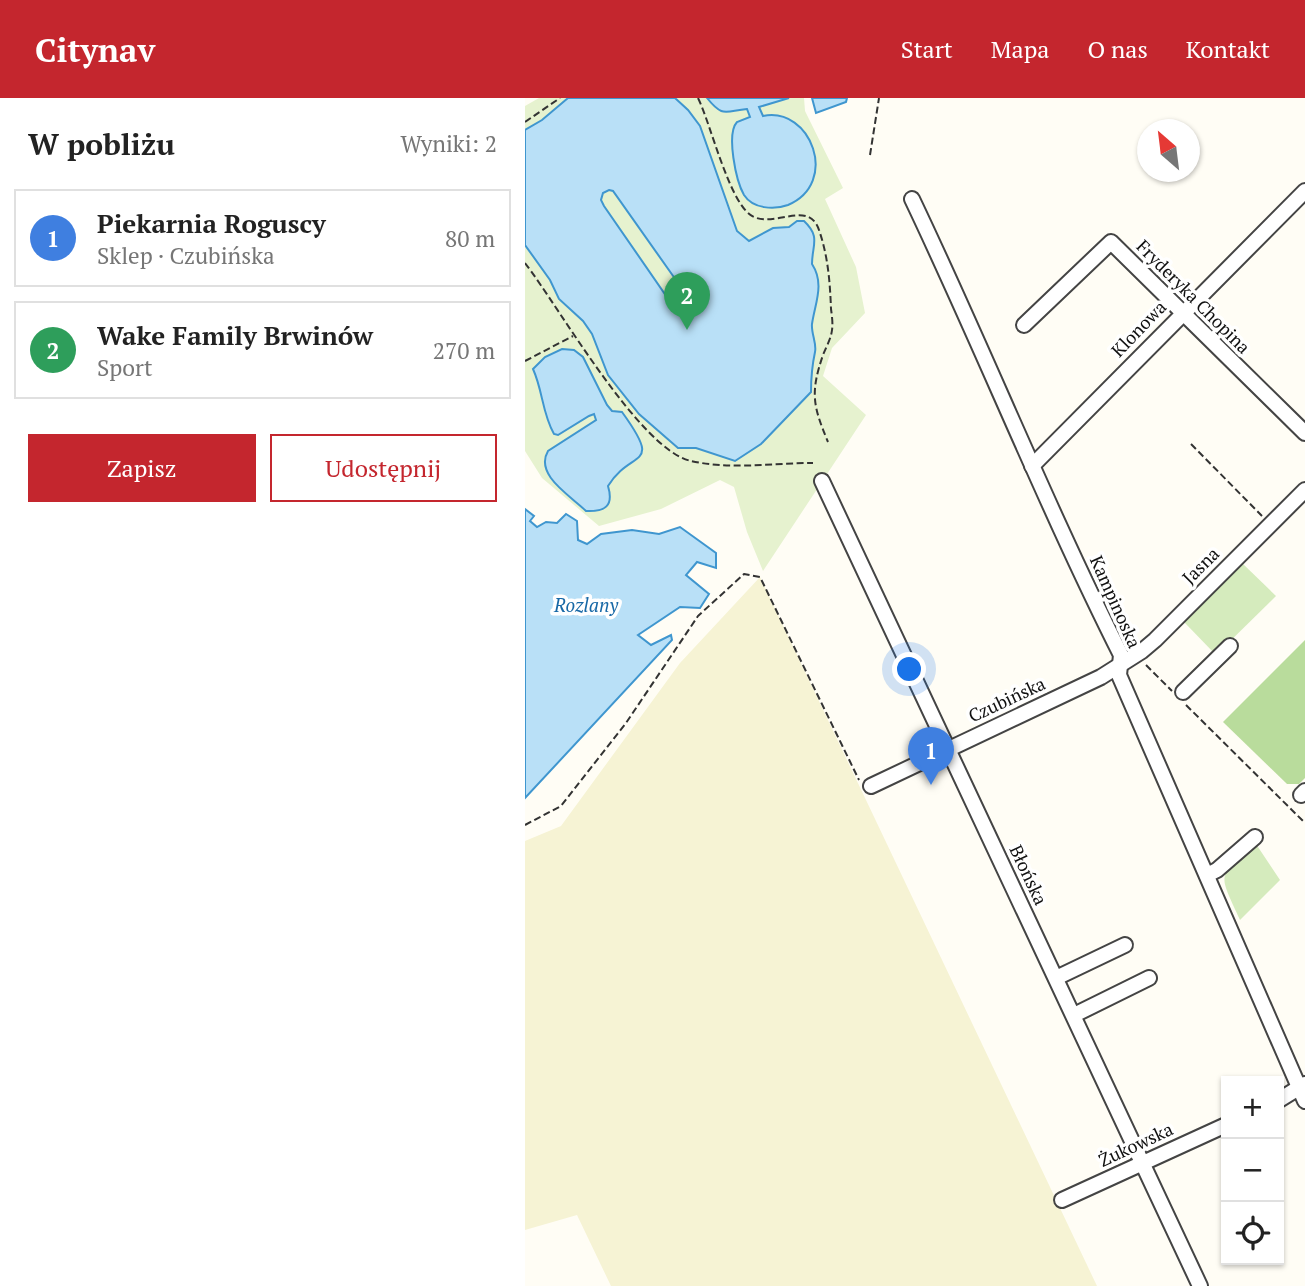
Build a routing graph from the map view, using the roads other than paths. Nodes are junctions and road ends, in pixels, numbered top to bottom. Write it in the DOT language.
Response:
graph roads {
  1 [pos="1305,191"];
  2 [pos="912,199"];
  3 [pos="1182,313"];
  4 [pos="1024,325"];
  5 [pos="1305,433"];
  6 [pos="1032,466"];
  7 [pos="821,481"];
  8 [pos="1305,490"];
  9 [pos="1230,646"];
  10 [pos="1120,666"];
  11 [pos="1180,696"];
  12 [pos="947,750"];
  13 [pos="871,786"];
  14 [pos="1255,837"];
  15 [pos="1207,875"];
  16 [pos="1125,945"];
  17 [pos="1056,978"];
  18 [pos="1149,978"];
  19 [pos="1074,1015"];
  20 [pos="1303,1091"];
  21 [pos="1284,1098"];
  22 [pos="1221,1127"];
  23 [pos="1142,1165"];
  24 [pos="1062,1200"];
  25 [pos="1201,1286"];
  1 -- 3 [label="street, Klonowa"];
  2 -- 6 [label="street, Kampinoska"];
  3 -- 4 [label="street, Fryderyka Chopina"];
  3 -- 5 [label="street, Fryderyka Chopina"];
  3 -- 6 [label="street, Klonowa"];
  6 -- 10 [label="street, Kampinoska"];
  7 -- 12 [label="street, Błońska"];
  8 -- 10 [label="street, Jasna"];
  9 -- 11 [label="street"];
  10 -- 12 [label="street, Czubińska"];
  10 -- 15 [label="street, Kampinoska"];
  12 -- 13 [label="street, Czubińska"];
  12 -- 17 [label="street, Błońska"];
  14 -- 15 [label="street"];
  15 -- 20 [label="street, Kampinoska"];
  16 -- 17 [label="street"];
  17 -- 19 [label="street, Błońska"];
  18 -- 19 [label="street"];
  19 -- 23 [label="street, Błońska"];
  20 -- 21 [label="street"];
  22 -- 23 [label="street, Żukowska"];
  23 -- 24 [label="street, Żukowska"];
  23 -- 25 [label="street, Błońska"];
}
